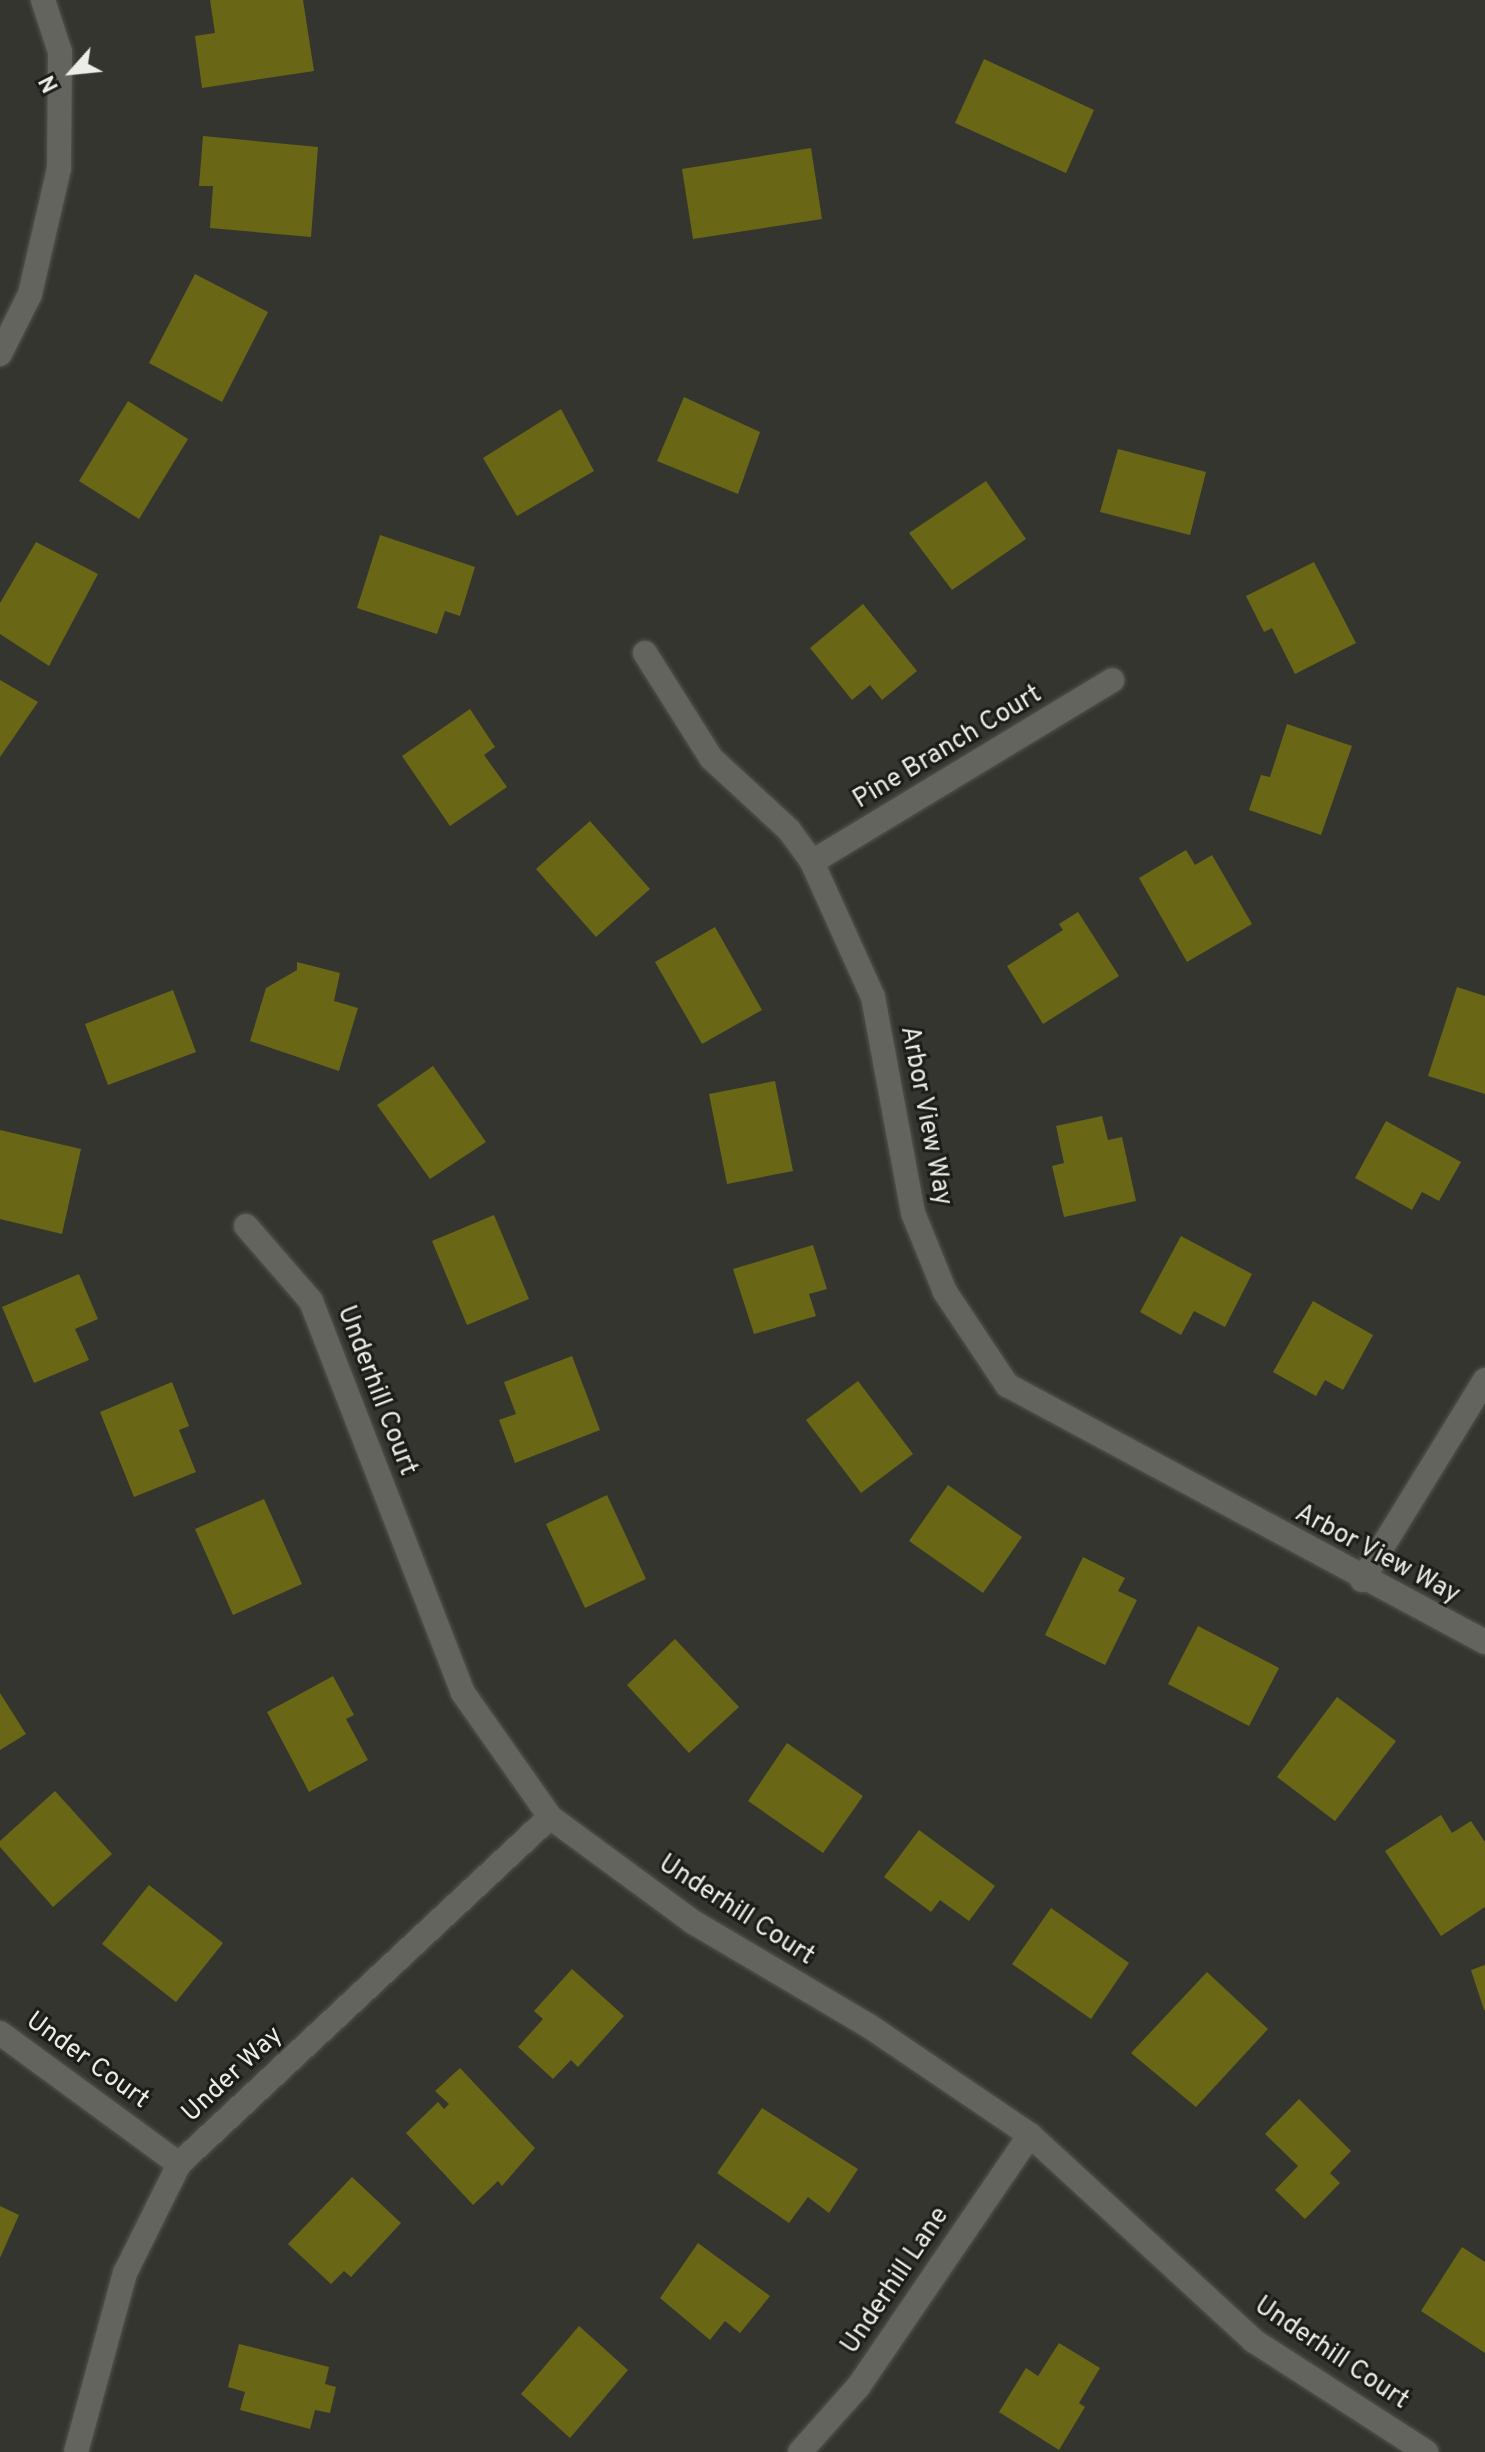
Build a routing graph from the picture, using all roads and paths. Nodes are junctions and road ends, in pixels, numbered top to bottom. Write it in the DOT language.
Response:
graph roads {
  1 [pos="43,0"];
  2 [pos="0,354"];
  3 [pos="645,653"];
  4 [pos="1112,680"];
  5 [pos="812,862"];
  6 [pos="246,1226"];
  7 [pos="1485,1380"];
  8 [pos="1362,1580"];
  9 [pos="1485,1642"];
  10 [pos="550,1817"];
  11 [pos="0,2033"];
  12 [pos="1030,2135"];
  13 [pos="179,2164"];
  14 [pos="76,2452"];
  15 [pos="800,2452"];
  16 [pos="1426,2452"];
  1 -- 2 [label="street"];
  3 -- 5 [label="street, Arbor View Way"];
  4 -- 5 [label="street, Pine Branch Court"];
  5 -- 8 [label="street, Arbor View Way"];
  6 -- 10 [label="street, Underhill Court"];
  7 -- 8 [label="street"];
  8 -- 9 [label="street, Arbor View Way"];
  10 -- 12 [label="street, Underhill Court"];
  10 -- 13 [label="street, Under Way"];
  11 -- 13 [label="street, Under Court"];
  12 -- 15 [label="street, Underhill Lane"];
  12 -- 16 [label="street, Underhill Court"];
  13 -- 14 [label="street, Under Way"];
}
